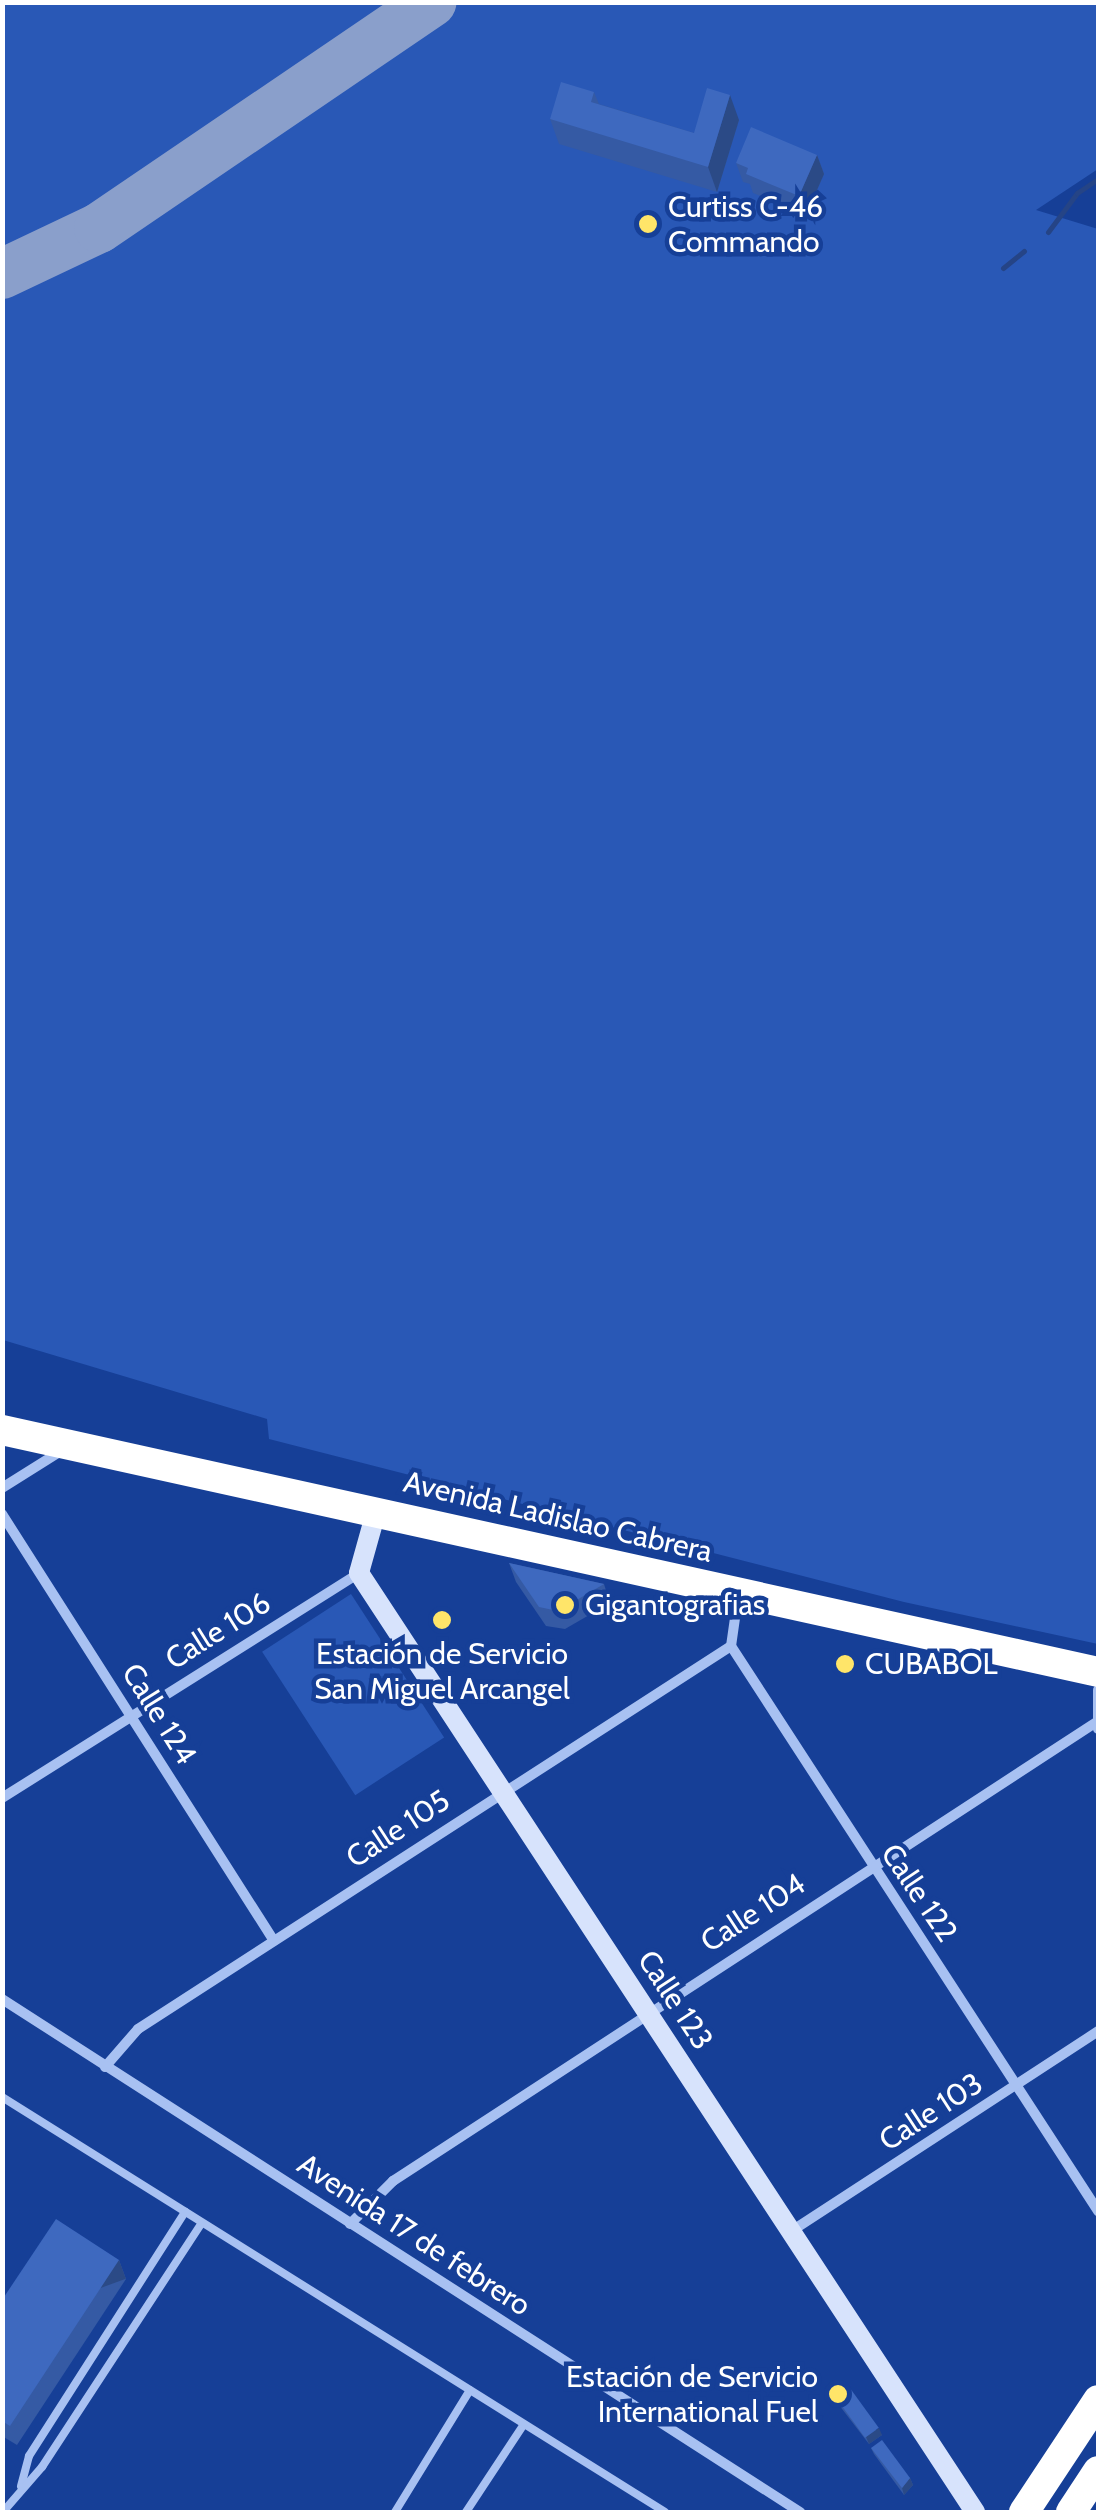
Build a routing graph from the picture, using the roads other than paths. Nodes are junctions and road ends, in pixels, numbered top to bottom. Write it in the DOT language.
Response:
graph roads {
  1 [pos="2,1430"];
  2 [pos="70,1445"];
  3 [pos="2,1488"];
  4 [pos="376,1512"];
  5 [pos="2,1514"];
  6 [pos="360,1572"];
  7 [pos="738,1592"];
  8 [pos="730,1646"];
  9 [pos="1098,1672"];
  10 [pos="1098,1690"];
  11 [pos="130,1714"];
  12 [pos="1097,1726"];
  13 [pos="503,1790"];
  14 [pos="2,1798"];
  15 [pos="870,1866"];
  16 [pos="274,1941"];
  17 [pos="2,1999"];
  18 [pos="647,2012"];
  19 [pos="1098,2032"];
  20 [pos="105,2067"];
  21 [pos="1018,2086"];
  22 [pos="2,2097"];
  23 [pos="1098,2211"];
  24 [pos="184,2212"];
  25 [pos="201,2224"];
  26 [pos="350,2224"];
  27 [pos="790,2232"];
  28 [pos="470,2390"];
  29 [pos="1098,2400"];
  30 [pos="524,2424"];
  31 [pos="1098,2471"];
  32 [pos="21,2486"];
  33 [pos="2,2512"];
  34 [pos="395,2512"];
  35 [pos="466,2512"];
  36 [pos="666,2512"];
  37 [pos="800,2512"];
  38 [pos="974,2512"];
  39 [pos="1024,2512"];
  40 [pos="1071,2512"];
  1 -- 2 [label="highway, Avenida Ladislao Cabrera"];
  2 -- 3 [label="street"];
  2 -- 4 [label="highway, Avenida Ladislao Cabrera"];
  4 -- 6 [label="street"];
  4 -- 7 [label="highway, Avenida Ladislao Cabrera"];
  5 -- 11 [label="street, Calle 124"];
  6 -- 11 [label="street, Calle 106"];
  6 -- 13 [label="street, Calle 123"];
  7 -- 8 [label="street"];
  7 -- 9 [label="highway, Avenida Ladislao Cabrera"];
  8 -- 13 [label="street, Calle 105"];
  8 -- 15 [label="street, Calle 122"];
  10 -- 12 [label="street"];
  11 -- 14 [label="street, Calle 106"];
  11 -- 16 [label="street, Calle 124"];
  12 -- 15 [label="street, Calle 104"];
  13 -- 16 [label="street, Calle 105"];
  13 -- 18 [label="street, Calle 123"];
  15 -- 18 [label="street, Calle 104"];
  15 -- 21 [label="street, Calle 122"];
  16 -- 20 [label="street, Calle 105"];
  17 -- 20 [label="street, Avenida 17 de febrero"];
  18 -- 26 [label="street, Calle 104"];
  18 -- 27 [label="street, Calle 123"];
  19 -- 21 [label="street, Calle 103"];
  20 -- 26 [label="street, Avenida 17 de febrero"];
  21 -- 23 [label="street, Calle 122"];
  21 -- 27 [label="street, Calle 103"];
  22 -- 24 [label="lane"];
  24 -- 25 [label="lane"];
  24 -- 32 [label="lane"];
  25 -- 28 [label="lane"];
  25 -- 32 [label="lane"];
  26 -- 37 [label="street, Avenida 17 de febrero"];
  27 -- 38 [label="street, Calle 123"];
  28 -- 30 [label="lane"];
  28 -- 34 [label="lane"];
  29 -- 39 [label="highway"];
  30 -- 35 [label="lane"];
  30 -- 36 [label="lane"];
  31 -- 40 [label="highway"];
  32 -- 33 [label="lane"];
}
